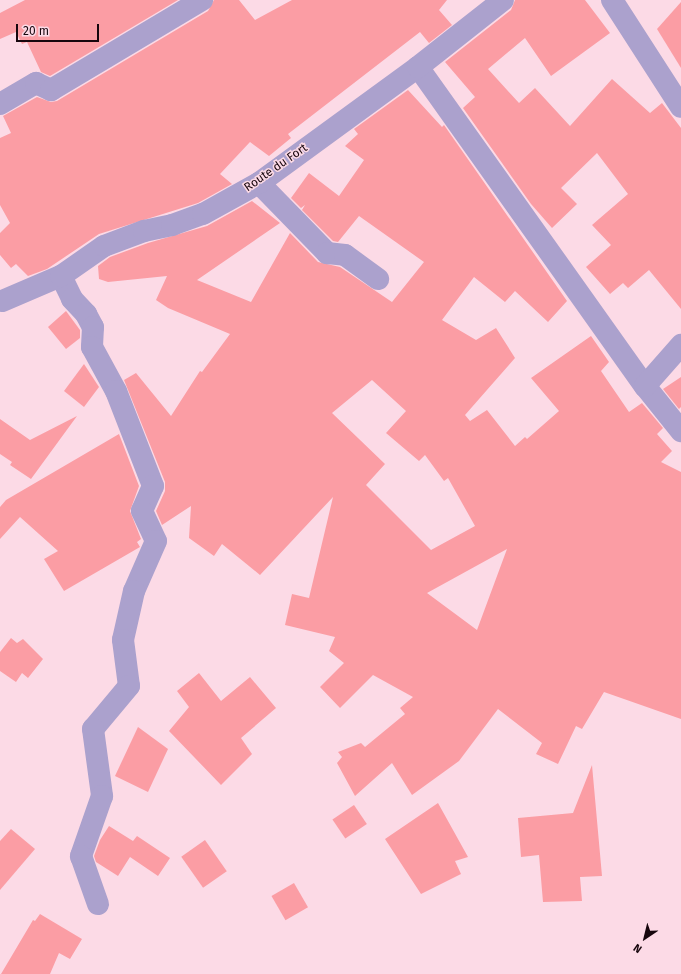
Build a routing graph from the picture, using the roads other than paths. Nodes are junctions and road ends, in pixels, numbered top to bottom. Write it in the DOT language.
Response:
graph roads {
  1 [pos="202,0"];
  2 [pos="503,0"];
  3 [pos="612,0"];
  4 [pos="418,67"];
  5 [pos="0,104"];
  6 [pos="681,107"];
  7 [pos="259,182"];
  8 [pos="61,276"];
  9 [pos="378,279"];
  10 [pos="2,301"];
  11 [pos="681,345"];
  12 [pos="645,386"];
  13 [pos="681,431"];
  14 [pos="98,904"];
  1 -- 5 [label="street"];
  2 -- 4 [label="street, Route du Fort"];
  3 -- 6 [label="street"];
  4 -- 7 [label="street, Route du Fort"];
  4 -- 12 [label="street"];
  7 -- 8 [label="street, Route du Fort"];
  7 -- 9 [label="street"];
  8 -- 10 [label="street, Route du Fort"];
  8 -- 14 [label="street"];
  11 -- 12 [label="street"];
  12 -- 13 [label="street"];
}
